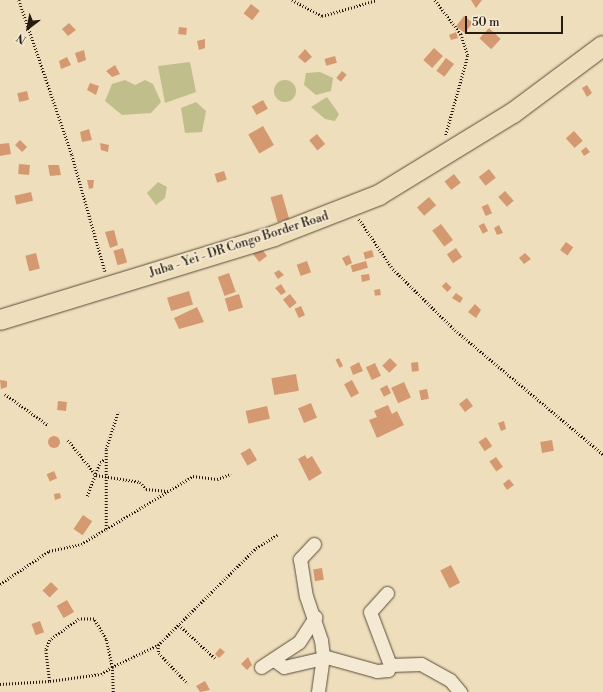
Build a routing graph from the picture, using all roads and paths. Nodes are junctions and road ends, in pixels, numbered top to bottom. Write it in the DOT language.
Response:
graph roads {
  1 [pos="19,0"];
  2 [pos="292,0"];
  3 [pos="377,0"];
  4 [pos="435,0"];
  5 [pos="603,46"];
  6 [pos="442,159"];
  7 [pos="352,206"];
  8 [pos="109,287"];
  9 [pos="0,320"];
  10 [pos="5,394"];
  11 [pos="118,412"];
  12 [pos="48,426"];
  13 [pos="68,440"];
  14 [pos="603,454"];
  15 [pos="106,459"];
  16 [pos="231,474"];
  17 [pos="96,475"];
  18 [pos="106,476"];
  19 [pos="169,491"];
  20 [pos="87,496"];
  21 [pos="106,529"];
  22 [pos="278,535"];
  23 [pos="314,544"];
  24 [pos="0,584"];
  25 [pos="387,593"];
  26 [pos="315,617"];
  27 [pos="179,625"];
  28 [pos="158,645"];
  29 [pos="323,657"];
  30 [pos="215,658"];
  31 [pos="274,660"];
  32 [pos="390,665"];
  33 [pos="112,667"];
  34 [pos="261,667"];
  35 [pos="50,681"];
  36 [pos="0,684"];
  37 [pos="188,684"];
  38 [pos="113,692"];
  39 [pos="318,692"];
  40 [pos="460,692"];
  1 -- 8 [label="path"];
  2 -- 3 [label="path"];
  4 -- 6 [label="path"];
  5 -- 6 [label="main road, Juba - Yei - DR Congo Border Road"];
  6 -- 7 [label="main road, Juba - Yei - DR Congo Border Road"];
  7 -- 8 [label="main road, Juba - Yei - DR Congo Border Road"];
  7 -- 14 [label="path"];
  8 -- 9 [label="main road, Juba - Yei - DR Congo Border Road"];
  10 -- 12 [label="path"];
  11 -- 15 [label="path"];
  13 -- 17 [label="path"];
  15 -- 17 [label="path"];
  15 -- 18 [label="path"];
  16 -- 19 [label="path"];
  17 -- 18 [label="path"];
  17 -- 20 [label="path"];
  18 -- 19 [label="path"];
  18 -- 21 [label="path"];
  19 -- 21 [label="path"];
  21 -- 24 [label="path"];
  22 -- 27 [label="path"];
  23 -- 26 [label="street"];
  25 -- 32 [label="street"];
  26 -- 29 [label="street"];
  26 -- 31 [label="street"];
  27 -- 28 [label="path"];
  27 -- 30 [label="path"];
  28 -- 33 [label="path"];
  28 -- 37 [label="path"];
  29 -- 31 [label="street"];
  29 -- 32 [label="street"];
  29 -- 39 [label="street"];
  31 -- 34 [label="street"];
  32 -- 40 [label="street"];
  33 -- 35 [label="path"];
  33 -- 35 [label="path"];
  33 -- 38 [label="path"];
  35 -- 36 [label="path"];
}
